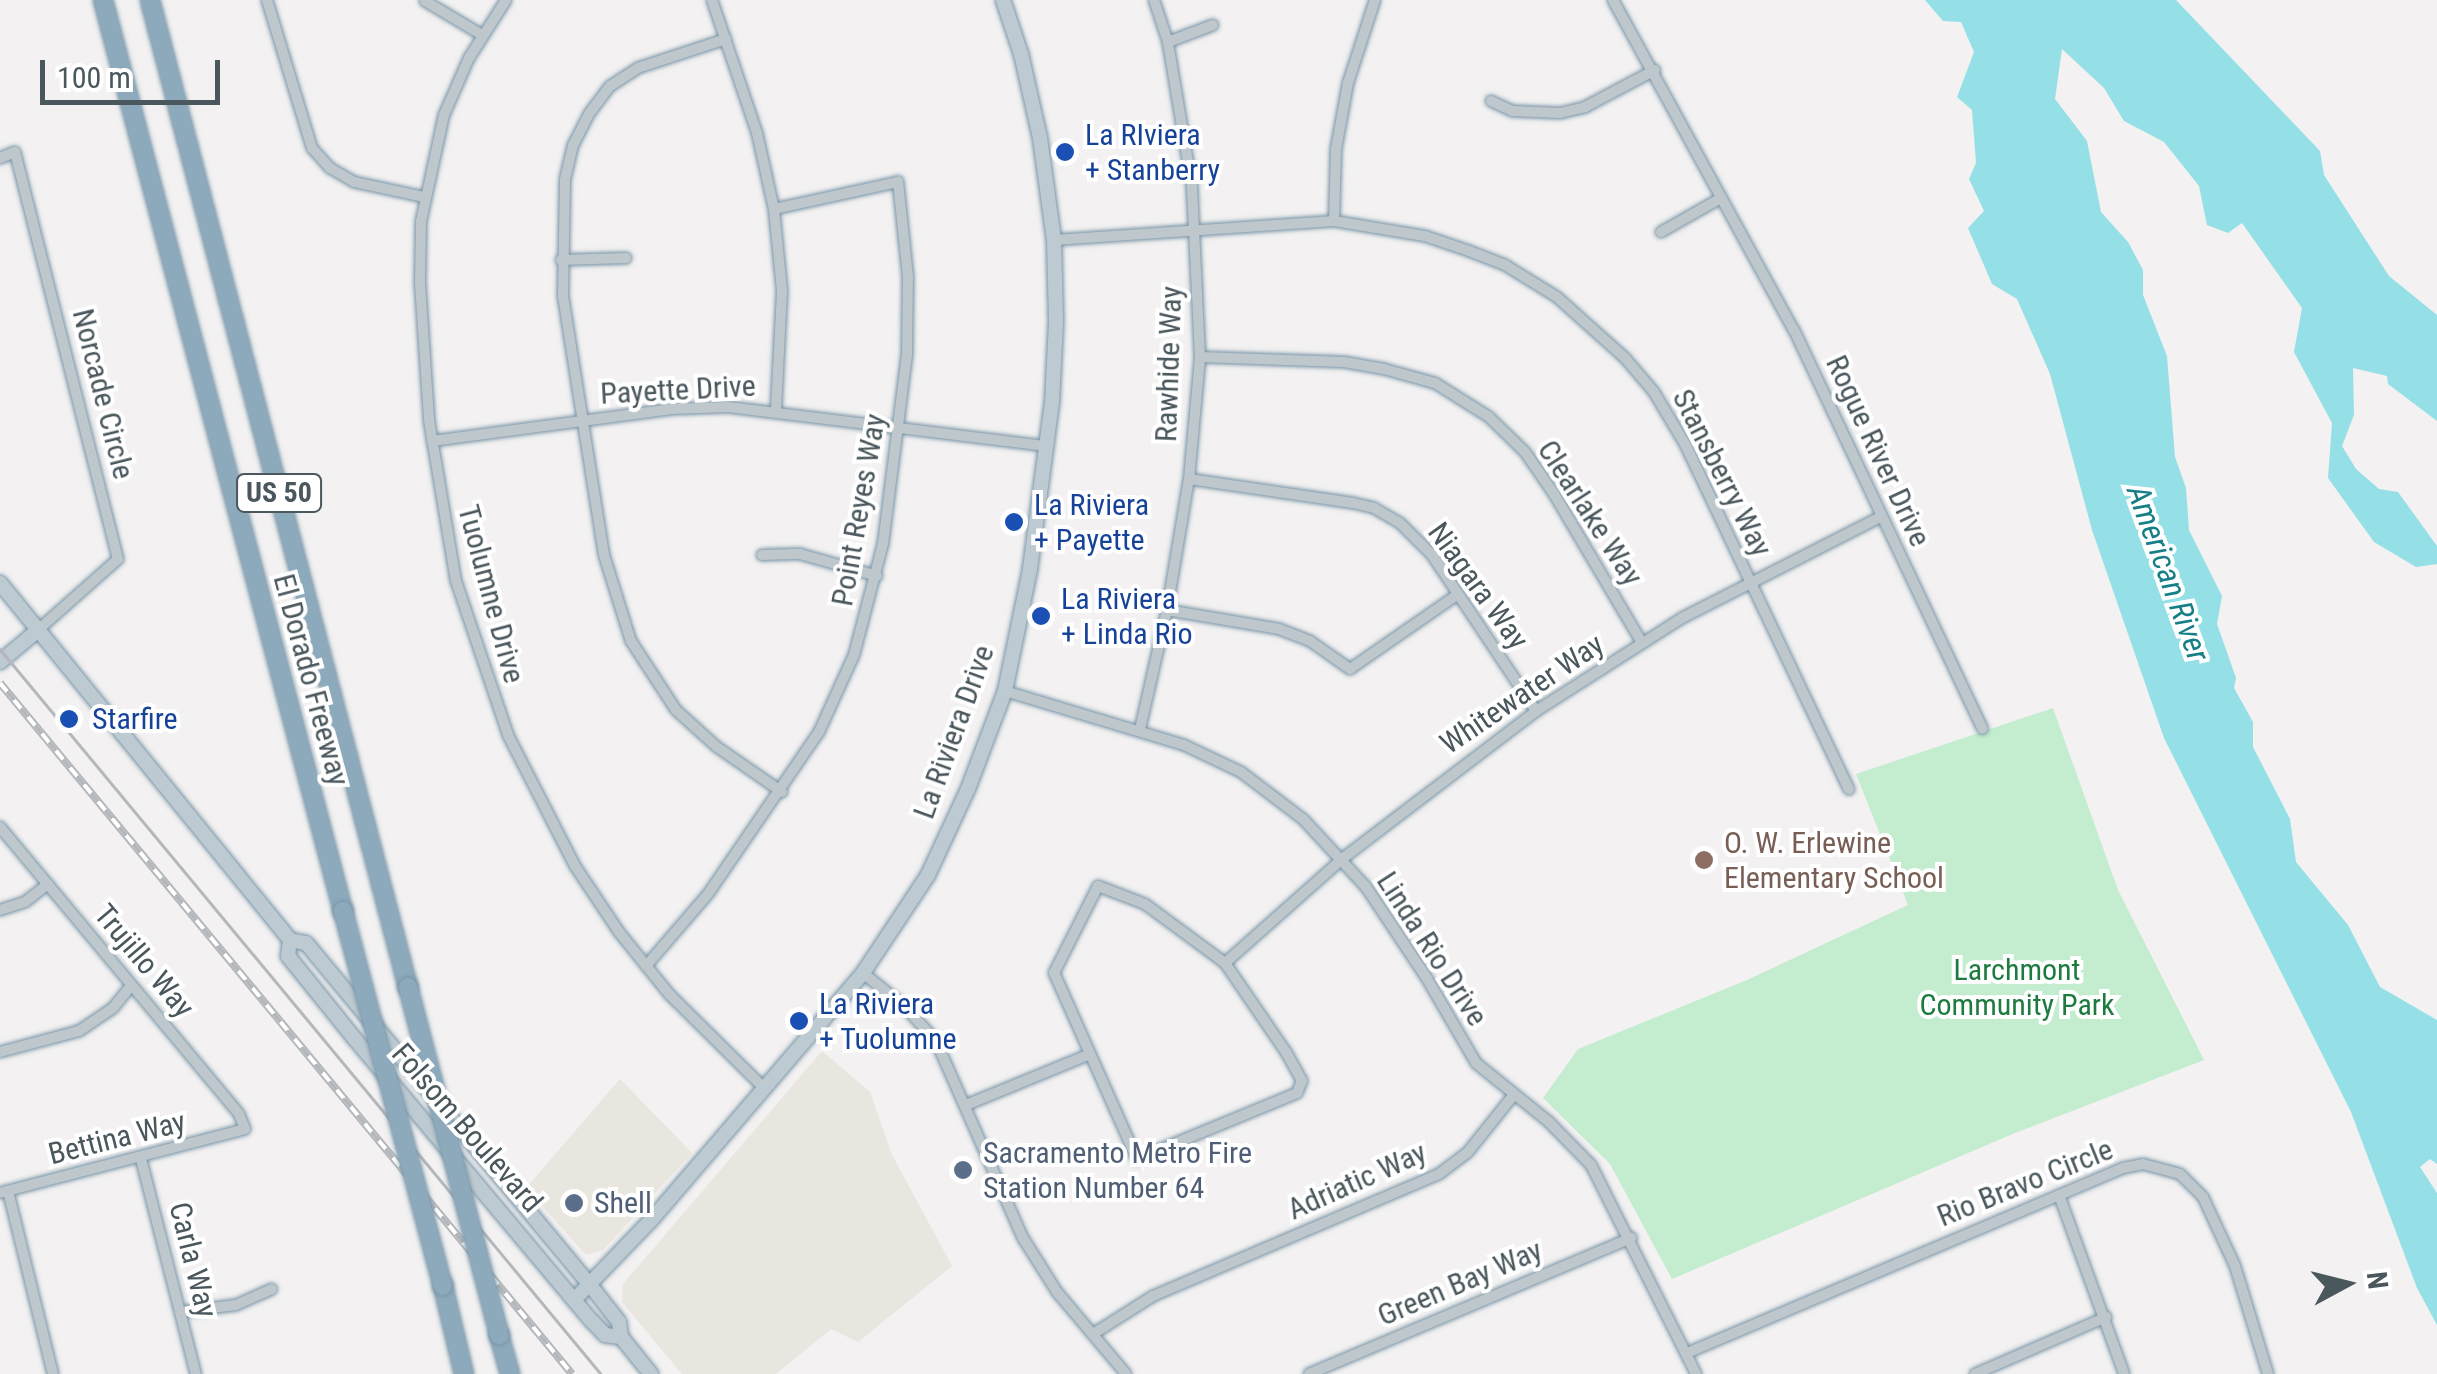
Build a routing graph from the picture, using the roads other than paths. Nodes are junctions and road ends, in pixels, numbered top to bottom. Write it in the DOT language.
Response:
graph roads {
  1 [pos="103,0"];
  2 [pos="150,0"];
  3 [pos="267,0"];
  4 [pos="506,0"];
  5 [pos="712,0"];
  6 [pos="1003,0"];
  7 [pos="1154,0"];
  8 [pos="1375,0"];
  9 [pos="1613,0"];
  10 [pos="426,2"];
  11 [pos="1213,25"];
  12 [pos="482,35"];
  13 [pos="726,39"];
  14 [pos="1168,42"];
  15 [pos="1654,70"];
  16 [pos="1491,101"];
  17 [pos="0,158"];
  18 [pos="424,197"];
  19 [pos="1722,198"];
  20 [pos="774,209"];
  21 [pos="1334,222"];
  22 [pos="1195,232"];
  23 [pos="1661,232"];
  24 [pos="1054,240"];
  25 [pos="626,258"];
  26 [pos="562,260"];
  27 [pos="1200,357"];
  28 [pos="776,410"];
  29 [pos="582,421"];
  30 [pos="899,431"];
  31 [pos="432,441"];
  32 [pos="1047,446"];
  33 [pos="1189,479"];
  34 [pos="1880,517"];
  35 [pos="762,555"];
  36 [pos="877,576"];
  37 [pos="1749,582"];
  38 [pos="0,584"];
  39 [pos="1457,595"];
  40 [pos="1167,610"];
  41 [pos="38,630"];
  42 [pos="1642,643"];
  43 [pos="0,662"];
  44 [pos="1005,690"];
  45 [pos="1536,711"];
  46 [pos="1140,729"];
  47 [pos="1983,729"];
  48 [pos="1849,789"];
  49 [pos="782,792"];
  50 [pos="0,827"];
  51 [pos="1342,859"];
  52 [pos="48,884"];
  53 [pos="0,910"];
  54 [pos="290,940"];
  55 [pos="1225,963"];
  56 [pos="646,966"];
  57 [pos="864,974"];
  58 [pos="131,986"];
  59 [pos="0,1052"];
  60 [pos="1088,1055"];
  61 [pos="764,1088"];
  62 [pos="1512,1096"];
  63 [pos="966,1105"];
  64 [pos="245,1129"];
  65 [pos="141,1159"];
  66 [pos="4,1192"];
  67 [pos="2060,1195"];
  68 [pos="1631,1238"];
  69 [pos="590,1285"];
  70 [pos="272,1289"];
  71 [pos="575,1299"];
  72 [pos="180,1312"];
  73 [pos="2106,1317"];
  74 [pos="1092,1334"];
  75 [pos="621,1337"];
  76 [pos="1687,1352"];
  77 [pos="53,1374"];
  78 [pos="196,1374"];
  79 [pos="464,1374"];
  80 [pos="510,1374"];
  81 [pos="652,1374"];
  82 [pos="1126,1374"];
  83 [pos="1309,1374"];
  84 [pos="1696,1374"];
  85 [pos="1974,1374"];
  86 [pos="2124,1374"];
  87 [pos="2268,1374"];
  1 -- 79 [label="highway, El Dorado Freeway / US 50, bridge"];
  2 -- 80 [label="highway, El Dorado Freeway / US 50, bridge"];
  3 -- 18 [label="street"];
  4 -- 12 [label="street, Tuolumne Drive"];
  5 -- 13 [label="street"];
  6 -- 24 [label="main road, La Riviera Drive"];
  7 -- 14 [label="street, Rawhide Way"];
  8 -- 21 [label="street"];
  9 -- 15 [label="street, Rogue River Drive"];
  10 -- 12 [label="street"];
  11 -- 14 [label="street"];
  12 -- 18 [label="street, Tuolumne Drive"];
  13 -- 20 [label="street"];
  13 -- 26 [label="street"];
  14 -- 22 [label="street, Rawhide Way"];
  15 -- 16 [label="street"];
  15 -- 19 [label="street, Rogue River Drive"];
  17 -- 41 [label="street, Norcade Circle"];
  18 -- 31 [label="street, Tuolumne Drive"];
  19 -- 23 [label="street"];
  19 -- 34 [label="street, Rogue River Drive"];
  20 -- 28 [label="street"];
  20 -- 30 [label="street, Point Reyes Way"];
  21 -- 22 [label="street, Stansberry Way"];
  21 -- 37 [label="street, Stansberry Way"];
  22 -- 24 [label="street, Stansberry Way"];
  22 -- 27 [label="street, Rawhide Way"];
  24 -- 32 [label="main road, La Riviera Drive"];
  25 -- 26 [label="street"];
  26 -- 29 [label="street"];
  27 -- 33 [label="street, Rawhide Way"];
  27 -- 42 [label="street, Clearlake Way"];
  28 -- 29 [label="street, Payette Drive"];
  28 -- 30 [label="street, Payette Drive"];
  29 -- 31 [label="street, Payette Drive"];
  29 -- 49 [label="street"];
  30 -- 32 [label="street, Payette Drive"];
  30 -- 36 [label="street, Point Reyes Way"];
  31 -- 56 [label="street, Tuolumne Drive"];
  32 -- 44 [label="main road, La Riviera Drive"];
  33 -- 39 [label="street, Niagara Way"];
  33 -- 40 [label="street, Rawhide Way"];
  34 -- 37 [label="street, Whitewater Way"];
  34 -- 47 [label="street, Rogue River Drive"];
  35 -- 36 [label="street"];
  36 -- 49 [label="street, Point Reyes Way"];
  37 -- 42 [label="street, Whitewater Way"];
  37 -- 48 [label="street, Stansberry Way"];
  38 -- 41 [label="main road, Folsom Boulevard"];
  39 -- 40 [label="street"];
  39 -- 45 [label="street, Niagara Way"];
  40 -- 46 [label="street, Rawhide Way"];
  41 -- 43 [label="main road"];
  41 -- 54 [label="main road, Folsom Boulevard"];
  42 -- 45 [label="street, Whitewater Way"];
  44 -- 46 [label="street, Linda Rio Drive"];
  44 -- 57 [label="main road, La Riviera Drive"];
  45 -- 51 [label="street, Whitewater Way"];
  46 -- 51 [label="street, Linda Rio Drive"];
  49 -- 56 [label="street, Point Reyes Way"];
  50 -- 52 [label="street, Trujillo Way"];
  51 -- 55 [label="street, Whitewater Way"];
  51 -- 62 [label="street, Linda Rio Drive"];
  52 -- 53 [label="street"];
  52 -- 58 [label="street, Trujillo Way"];
  54 -- 69 [label="main road, Folsom Boulevard"];
  54 -- 71 [label="main road, Folsom Boulevard"];
  55 -- 60 [label="street"];
  55 -- 60 [label="street"];
  56 -- 61 [label="street, Tuolumne Drive"];
  57 -- 61 [label="main road, La Riviera Drive"];
  57 -- 63 [label="street"];
  58 -- 59 [label="street"];
  58 -- 64 [label="street, Trujillo Way"];
  60 -- 63 [label="street"];
  61 -- 69 [label="main road, La Riviera Drive"];
  62 -- 68 [label="street, Linda Rio Drive"];
  62 -- 74 [label="street, Adriatic Way"];
  63 -- 74 [label="street"];
  64 -- 65 [label="street, Bettina Way"];
  65 -- 66 [label="street, Bettina Way"];
  65 -- 72 [label="street, Carla Way"];
  66 -- 77 [label="street"];
  67 -- 73 [label="street"];
  67 -- 76 [label="street, Rio Bravo Circle"];
  67 -- 87 [label="street, Rio Bravo Circle"];
  68 -- 76 [label="street, Linda Rio Drive"];
  68 -- 83 [label="street, Green Bay Way"];
  69 -- 71 [label="main road, La Riviera Drive"];
  69 -- 75 [label="main road, Folsom Boulevard"];
  70 -- 72 [label="street"];
  71 -- 75 [label="main road, Folsom Boulevard"];
  72 -- 78 [label="street, Carla Way"];
  73 -- 85 [label="street"];
  73 -- 86 [label="street"];
  74 -- 82 [label="street"];
  75 -- 81 [label="main road, Folsom Boulevard"];
  76 -- 84 [label="street, Linda Rio Drive"];
}
